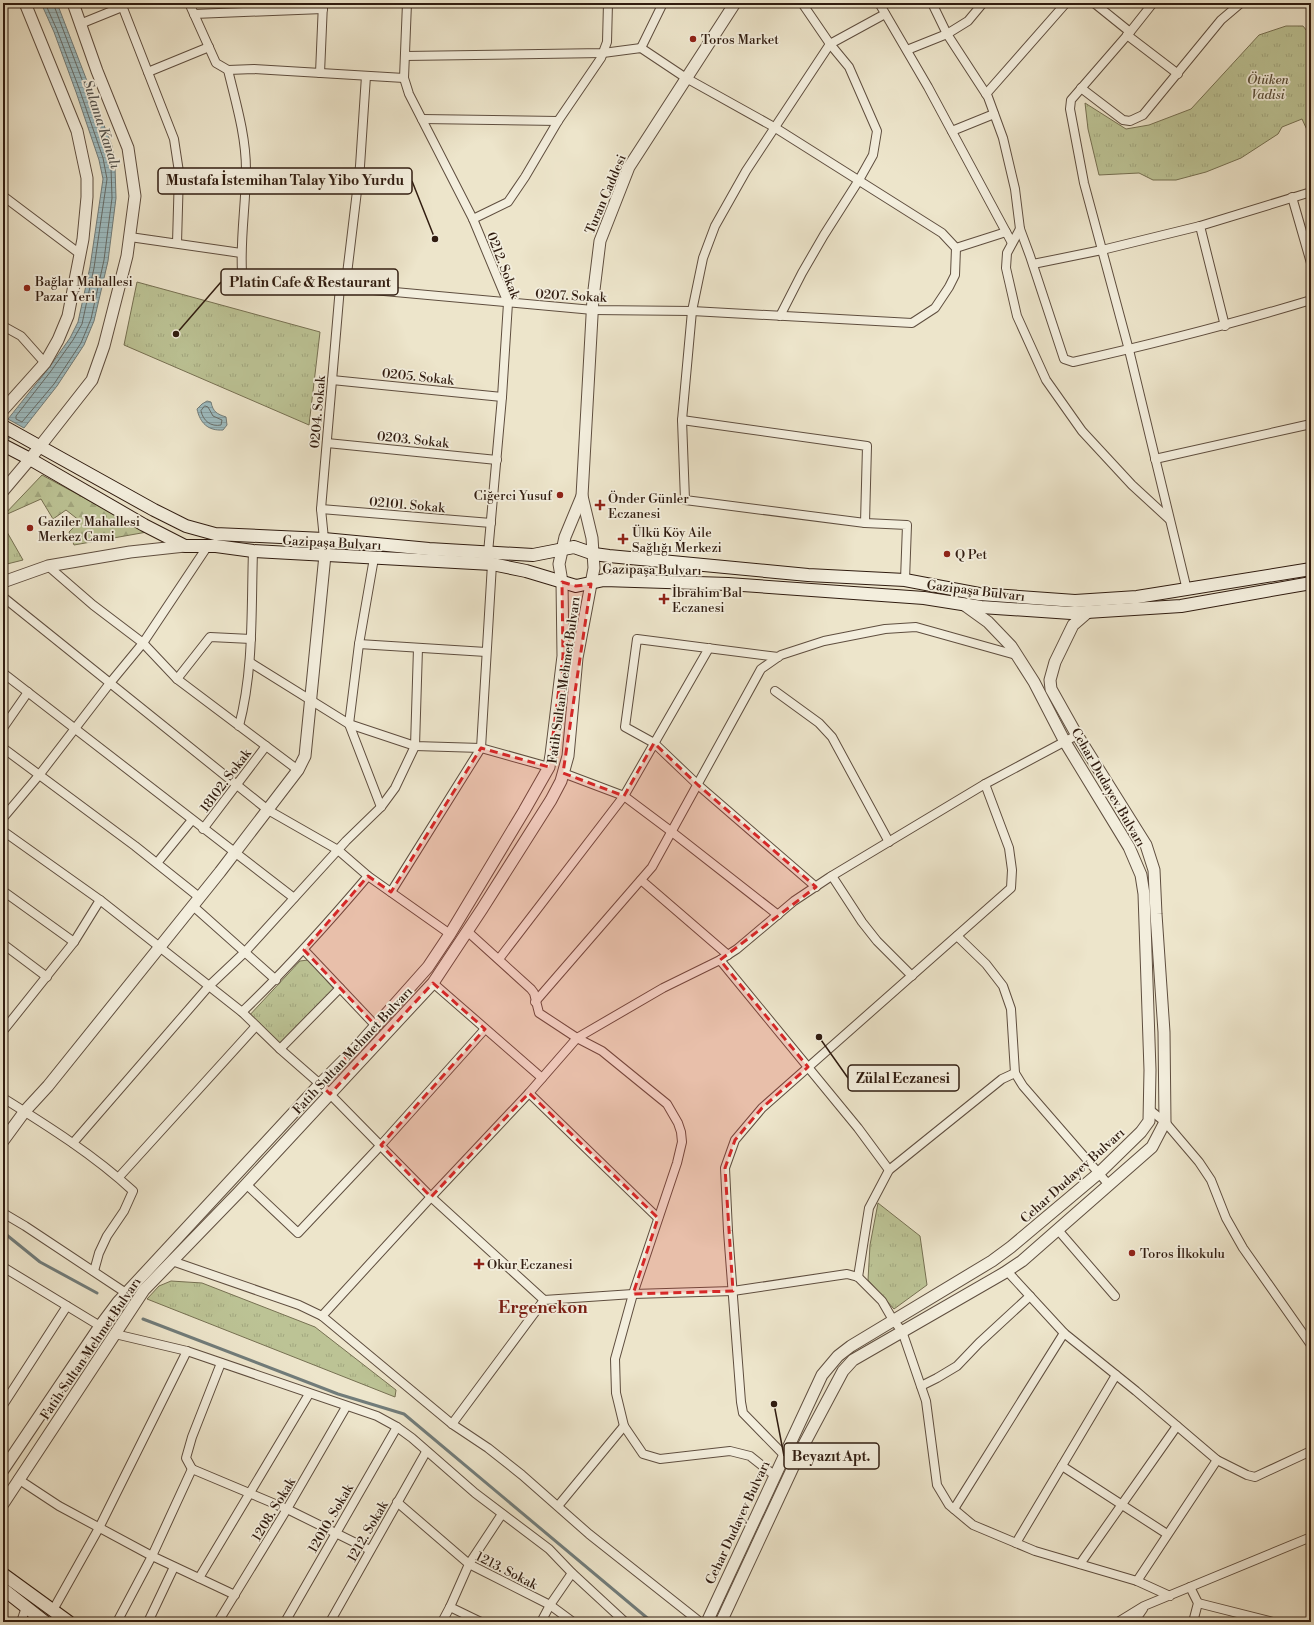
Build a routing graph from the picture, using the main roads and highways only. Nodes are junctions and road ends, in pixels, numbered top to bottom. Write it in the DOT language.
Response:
graph roads {
  1 [pos="3,426"];
  2 [pos="3,445"];
  3 [pos="490,558"];
  4 [pos="1311,569"];
  5 [pos="1311,583"];
  6 [pos="3,1574"];
  7 [pos="3,1589"];
  8 [pos="45,1622"];
  9 [pos="69,1622"];
  1 -- 3 [label="main road, Gazipaşa Bulvarı"];
  2 -- 3 [label="main road, Gazipaşa Bulvarı"];
  3 -- 4 [label="main road, Gazipaşa Bulvarı"];
  3 -- 5 [label="main road, Gazipaşa Bulvarı"];
  6 -- 9 [label="main road"];
  7 -- 8 [label="main road"];
}
